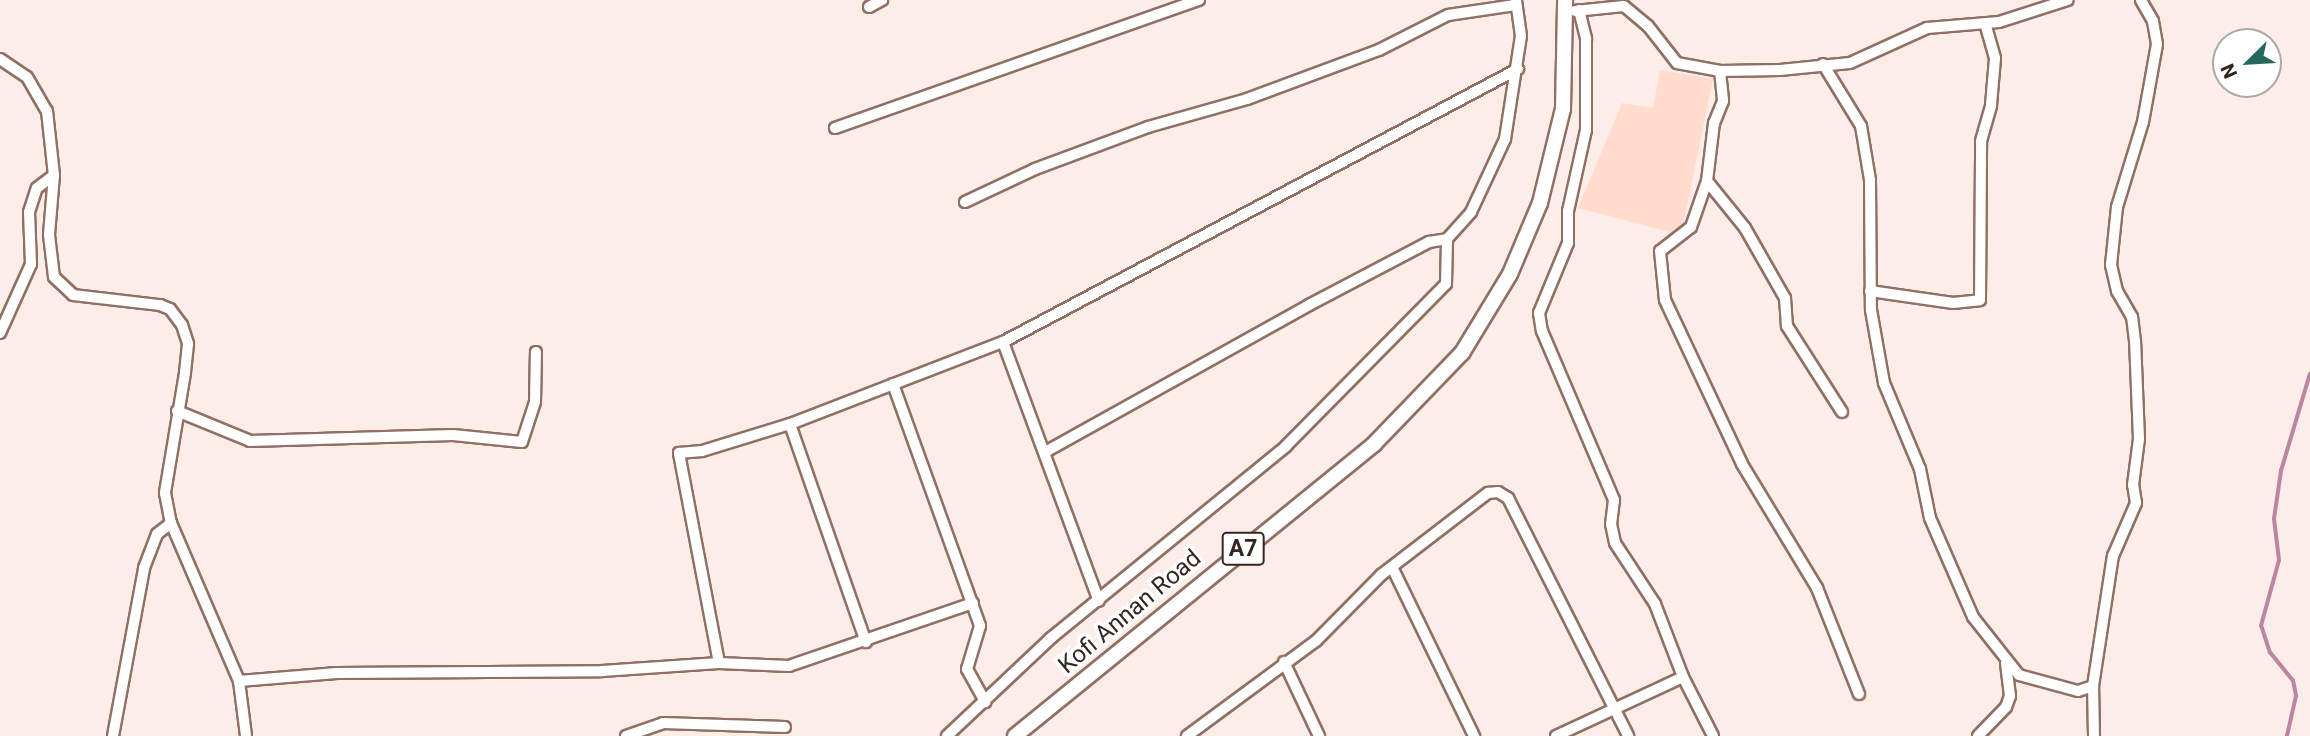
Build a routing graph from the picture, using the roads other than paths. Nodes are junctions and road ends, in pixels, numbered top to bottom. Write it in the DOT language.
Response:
graph roads {
  1 [pos="883,0"];
  2 [pos="1199,0"];
  3 [pos="2068,0"];
  4 [pos="2141,0"];
  5 [pos="1516,3"];
  6 [pos="869,6"];
  7 [pos="1570,7"];
  8 [pos="1985,23"];
  9 [pos="0,59"];
  10 [pos="1823,64"];
  11 [pos="1518,69"];
  12 [pos="1720,71"];
  13 [pos="835,128"];
  14 [pos="54,175"];
  15 [pos="1707,181"];
  16 [pos="965,202"];
  17 [pos="1447,239"];
  18 [pos="1870,291"];
  19 [pos="0,333"];
  20 [pos="1003,342"];
  21 [pos="536,352"];
  22 [pos="893,384"];
  23 [pos="177,411"];
  24 [pos="1842,412"];
  25 [pos="790,424"];
  26 [pos="1047,451"];
  27 [pos="172,523"];
  28 [pos="1392,567"];
  29 [pos="1099,601"];
  30 [pos="973,603"];
  31 [pos="866,642"];
  32 [pos="1284,662"];
  33 [pos="719,663"];
  34 [pos="2006,663"];
  35 [pos="1683,677"];
  36 [pos="239,681"];
  37 [pos="2093,686"];
  38 [pos="1859,694"];
  39 [pos="985,702"];
  40 [pos="1614,709"];
  41 [pos="785,727"];
  42 [pos="113,736"];
  43 [pos="246,736"];
  44 [pos="626,736"];
  45 [pos="947,736"];
  46 [pos="1015,736"];
  47 [pos="1187,736"];
  48 [pos="1318,736"];
  49 [pos="1474,736"];
  50 [pos="1556,736"];
  51 [pos="1628,736"];
  52 [pos="1713,736"];
  53 [pos="1978,736"];
  54 [pos="2094,736"];
  1 -- 6 [label="street"];
  2 -- 13 [label="street"];
  3 -- 8 [label="street"];
  4 -- 37 [label="street"];
  5 -- 11 [label="street"];
  5 -- 16 [label="street"];
  7 -- 12 [label="street"];
  7 -- 35 [label="street"];
  7 -- 46 [label="main road, Kofi Annan Road / A7"];
  8 -- 10 [label="street"];
  8 -- 18 [label="street"];
  9 -- 14 [label="street"];
  10 -- 12 [label="street"];
  10 -- 18 [label="street"];
  11 -- 17 [label="street"];
  11 -- 20 [label="street"];
  12 -- 15 [label="street"];
  14 -- 19 [label="street"];
  14 -- 23 [label="street"];
  15 -- 24 [label="street"];
  15 -- 38 [label="street"];
  17 -- 26 [label="street"];
  17 -- 29 [label="street"];
  18 -- 34 [label="street"];
  20 -- 22 [label="street"];
  20 -- 26 [label="street"];
  21 -- 23 [label="street"];
  22 -- 25 [label="street"];
  22 -- 30 [label="street"];
  23 -- 27 [label="street"];
  25 -- 31 [label="street"];
  25 -- 33 [label="street"];
  26 -- 29 [label="street"];
  27 -- 36 [label="street"];
  27 -- 42 [label="street"];
  28 -- 32 [label="street"];
  28 -- 40 [label="street"];
  28 -- 49 [label="street"];
  29 -- 39 [label="street"];
  30 -- 31 [label="street"];
  30 -- 39 [label="street"];
  31 -- 33 [label="street"];
  32 -- 47 [label="street"];
  32 -- 48 [label="street"];
  33 -- 36 [label="street"];
  34 -- 37 [label="street"];
  34 -- 53 [label="street"];
  35 -- 40 [label="street"];
  35 -- 52 [label="street"];
  36 -- 43 [label="street"];
  37 -- 54 [label="street"];
  39 -- 45 [label="street"];
  40 -- 50 [label="street"];
  40 -- 51 [label="street"];
  41 -- 44 [label="street"];
}
